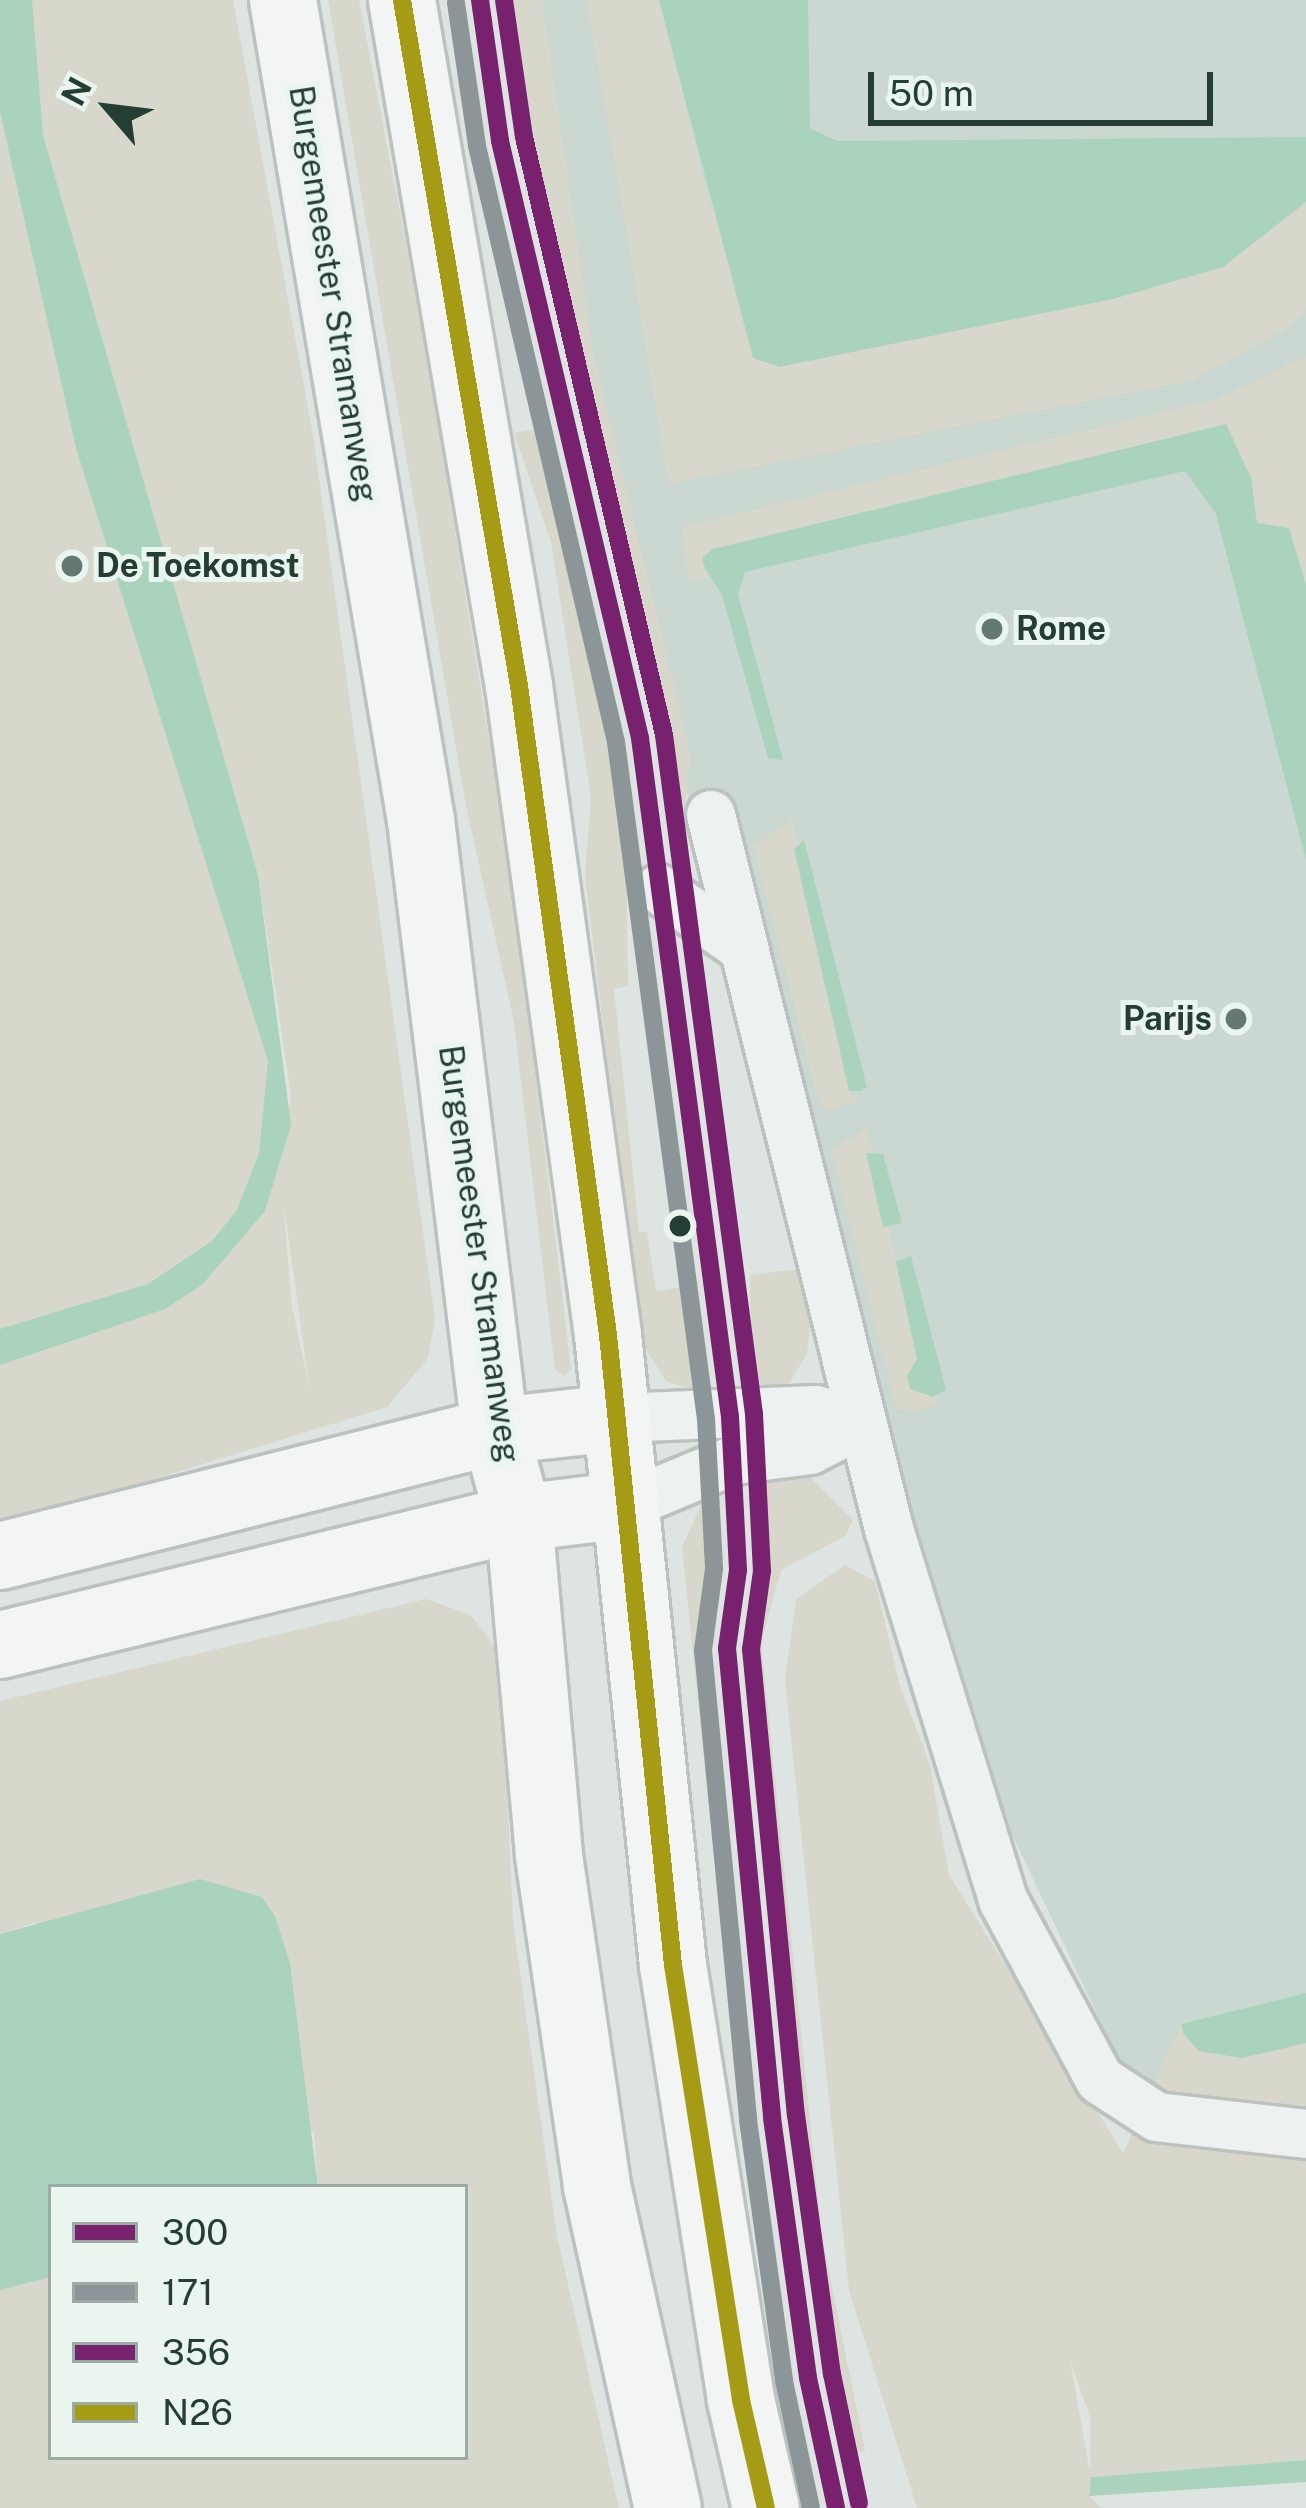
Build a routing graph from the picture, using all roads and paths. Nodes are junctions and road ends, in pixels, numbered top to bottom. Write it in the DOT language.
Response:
graph roads {
  1 [pos="283,0"];
  2 [pos="404,23"];
  3 [pos="711,815"];
  4 [pos="659,889"];
  5 [pos="742,947"];
  6 [pos="617,1418"];
  7 [pos="862,1423"];
  8 [pos="495,1431"];
  9 [pos="626,1505"];
  10 [pos="519,1518"];
  11 [pos="0,1556"];
  12 [pos="0,1645"];
  13 [pos="1306,2134"];
  14 [pos="668,2508"];
  15 [pos="766,2508"];
  1 -- 8 [label="main road, Burgemeester Stramanweg"];
  2 -- 6 [label="main road"];
  3 -- 5 [label="street"];
  4 -- 5 [label="street"];
  5 -- 7 [label="street"];
  6 -- 7 [label="street"];
  6 -- 8 [label="main road"];
  6 -- 9 [label="main road"];
  7 -- 9 [label="street"];
  7 -- 13 [label="street"];
  8 -- 10 [label="main road, Burgemeester Stramanweg"];
  8 -- 11 [label="main road"];
  9 -- 10 [label="main road"];
  9 -- 15 [label="main road"];
  10 -- 12 [label="main road"];
  10 -- 14 [label="main road, Burgemeester Stramanweg"];
}
